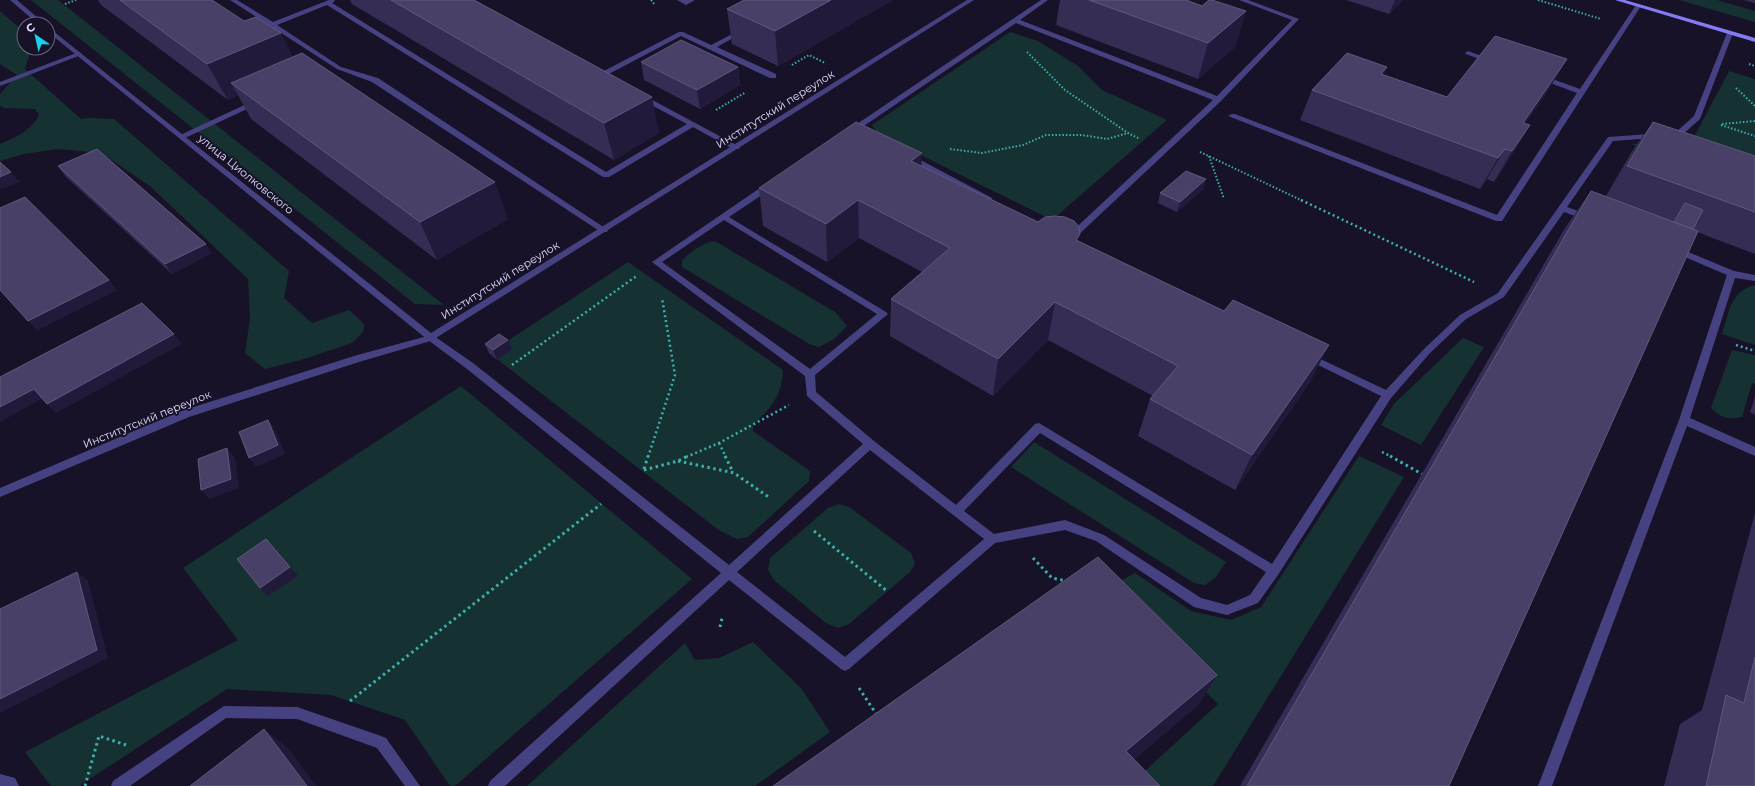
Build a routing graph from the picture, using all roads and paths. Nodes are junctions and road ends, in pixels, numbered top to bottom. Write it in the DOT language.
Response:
graph roads {
  1 [pos="13,0"];
  2 [pos="76,0"];
  3 [pos="233,0"];
  4 [pos="680,0"];
  5 [pos="692,0"];
  6 [pos="971,0"];
  7 [pos="1045,0"];
  8 [pos="1242,0"];
  9 [pos="1618,0"];
  10 [pos="330,1"];
  11 [pos="65,4"];
  12 [pos="1638,6"];
  13 [pos="32,16"];
  14 [pos="1015,20"];
  15 [pos="272,25"];
  16 [pos="1032,27"];
  17 [pos="746,29"];
  18 [pos="1730,32"];
  19 [pos="56,36"];
  20 [pos="1755,40"];
  21 [pos="712,47"];
  22 [pos="1468,53"];
  23 [pos="78,54"];
  24 [pos="1498,64"];
  25 [pos="1749,64"];
  26 [pos="1755,66"];
  27 [pos="773,76"];
  28 [pos="1536,76"];
  29 [pos="609,78"];
  30 [pos="0,84"];
  31 [pos="1581,92"];
  32 [pos="636,93"];
  33 [pos="266,99"];
  34 [pos="1218,99"];
  35 [pos="1232,116"];
  36 [pos="1755,121"];
  37 [pos="692,124"];
  38 [pos="854,128"];
  39 [pos="1128,133"];
  40 [pos="866,135"];
  41 [pos="182,136"];
  42 [pos="1755,136"];
  43 [pos="841,137"];
  44 [pos="1175,140"];
  45 [pos="736,147"];
  46 [pos="1164,150"];
  47 [pos="904,155"];
  48 [pos="1208,156"];
  49 [pos="776,182"];
  50 [pos="1224,199"];
  51 [pos="993,201"];
  52 [pos="1562,208"];
  53 [pos="724,217"];
  54 [pos="1599,222"];
  55 [pos="604,230"];
  56 [pos="1068,240"];
  57 [pos="1676,250"];
  58 [pos="656,262"];
  59 [pos="1732,274"];
  60 [pos="1755,278"];
  61 [pos="1501,295"];
  62 [pos="430,338"];
  63 [pos="1302,353"];
  64 [pos="810,374"];
  65 [pos="489,381"];
  66 [pos="811,393"];
  67 [pos="1387,395"];
  68 [pos="1684,420"];
  69 [pos="1358,440"];
  70 [pos="719,443"];
  71 [pos="870,444"];
  72 [pos="1755,452"];
  73 [pos="678,462"];
  74 [pos="734,473"];
  75 [pos="1422,474"];
  76 [pos="0,492"];
  77 [pos="604,501"];
  78 [pos="956,511"];
  79 [pos="794,514"];
  80 [pos="1012,535"];
  81 [pos="992,539"];
  82 [pos="1274,571"];
  83 [pos="730,572"];
  84 [pos="1070,581"];
  85 [pos="909,610"];
  86 [pos="845,665"];
  87 [pos="879,718"];
  88 [pos="323,722"];
  89 [pos="0,781"];
  90 [pos="12,786"];
  91 [pos="118,786"];
  92 [pos="413,786"];
  93 [pos="495,786"];
  94 [pos="1545,786"];
  1 -- 13 [label="street"];
  2 -- 11 [label="path"];
  3 -- 15 [label="street"];
  4 -- 5 [label="street"];
  6 -- 45 [label="street, Институтский переулок"];
  7 -- 14 [label="street"];
  8 -- 34 [label="street"];
  9 -- 12 [label="main road"];
  10 -- 15 [label="street"];
  10 -- 37 [label="street"];
  12 -- 18 [label="main road"];
  12 -- 31 [label="street"];
  14 -- 16 [label="street"];
  14 -- 38 [label="street"];
  15 -- 55 [label="street"];
  16 -- 34 [label="street"];
  16 -- 39 [label="path"];
  17 -- 21 [label="street"];
  18 -- 20 [label="main road"];
  18 -- 52 [label="street"];
  19 -- 23 [label="street, улица Циолковского"];
  21 -- 27 [label="street"];
  21 -- 29 [label="street"];
  22 -- 24 [label="street"];
  23 -- 30 [label="street"];
  23 -- 41 [label="street, улица Циолковского"];
  25 -- 26 [label="path"];
  28 -- 31 [label="street"];
  31 -- 35 [label="street"];
  32 -- 37 [label="street"];
  33 -- 41 [label="street"];
  34 -- 44 [label="street"];
  36 -- 42 [label="path"];
  37 -- 45 [label="street"];
  38 -- 40 [label="street"];
  38 -- 43 [label="street"];
  39 -- 46 [label="path"];
  39 -- 47 [label="path"];
  41 -- 62 [label="street, улица Циолковского"];
  44 -- 46 [label="street"];
  44 -- 48 [label="path"];
  45 -- 55 [label="street, Институтский переулок"];
  46 -- 56 [label="street"];
  47 -- 51 [label="street"];
  48 -- 50 [label="path"];
  48 -- 61 [label="path"];
  49 -- 53 [label="street"];
  52 -- 54 [label="street"];
  52 -- 61 [label="street"];
  53 -- 58 [label="street"];
  53 -- 64 [label="street"];
  55 -- 62 [label="street, Институтский переулок"];
  57 -- 59 [label="street"];
  58 -- 64 [label="street"];
  58 -- 65 [label="path"];
  58 -- 73 [label="path"];
  59 -- 60 [label="street"];
  59 -- 68 [label="street"];
  61 -- 67 [label="street"];
  62 -- 65 [label="street, улица Циолковского"];
  62 -- 76 [label="street, Институтский переулок"];
  63 -- 67 [label="street"];
  64 -- 66 [label="street"];
  65 -- 83 [label="street, улица Циолковского"];
  66 -- 70 [label="path"];
  66 -- 71 [label="street"];
  67 -- 69 [label="street"];
  68 -- 72 [label="street"];
  68 -- 94 [label="street"];
  69 -- 75 [label="path"];
  69 -- 82 [label="street"];
  70 -- 73 [label="path"];
  70 -- 74 [label="path"];
  71 -- 78 [label="street"];
  71 -- 79 [label="street"];
  73 -- 74 [label="path"];
  74 -- 79 [label="path"];
  77 -- 88 [label="path"];
  78 -- 81 [label="street"];
  78 -- 82 [label="street"];
  79 -- 83 [label="street"];
  79 -- 85 [label="path"];
  80 -- 81 [label="street"];
  80 -- 82 [label="street"];
  80 -- 84 [label="path"];
  81 -- 85 [label="street"];
  83 -- 86 [label="street, улица Циолковского"];
  83 -- 93 [label="street"];
  85 -- 86 [label="street"];
  86 -- 87 [label="path"];
  88 -- 91 [label="street"];
  88 -- 92 [label="street"];
  89 -- 90 [label="street"];
}
